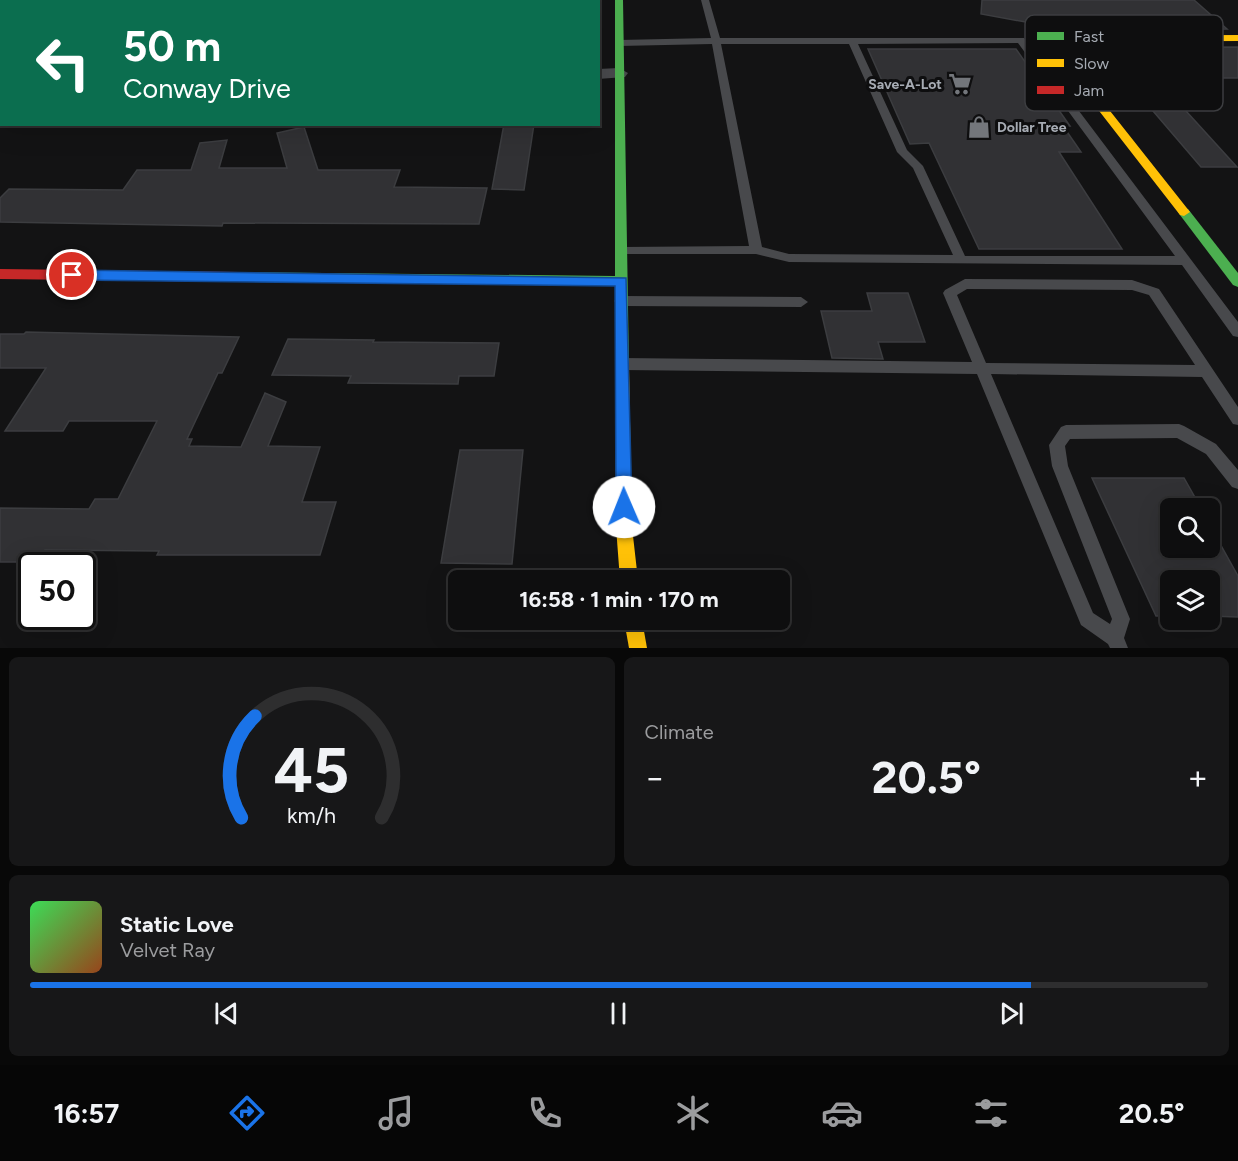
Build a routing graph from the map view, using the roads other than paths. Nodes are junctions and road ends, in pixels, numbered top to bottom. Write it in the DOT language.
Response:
graph roads {
  1 [pos="619,0"];
  2 [pos="705,0"];
  3 [pos="1223,38"];
  4 [pos="1238,38"];
  5 [pos="716,41"];
  6 [pos="852,41"];
  7 [pos="619,43"];
  8 [pos="1025,45"];
  9 [pos="620,73"];
  10 [pos="600,74"];
  11 [pos="1074,111"];
  12 [pos="1104,111"];
  13 [pos="756,250"];
  14 [pos="621,251"];
  15 [pos="961,260"];
  16 [pos="1185,261"];
  17 [pos="0,274"];
  18 [pos="621,281"];
  19 [pos="1238,282"];
  20 [pos="621,301"];
  21 [pos="801,302"];
  22 [pos="1238,332"];
  23 [pos="622,364"];
  24 [pos="981,368"];
  25 [pos="1207,371"];
  26 [pos="1238,419"];
  27 [pos="1238,482"];
  28 [pos="628,570"];
  29 [pos="635,630"];
  30 [pos="1117,643"];
  31 [pos="638,648"];
  1 -- 7 [label="street"];
  2 -- 5 [label="lane"];
  3 -- 4 [label="street"];
  5 -- 6 [label="lane"];
  5 -- 7 [label="lane"];
  5 -- 13 [label="lane"];
  6 -- 8 [label="lane"];
  6 -- 15 [label="lane"];
  7 -- 9 [label="street"];
  9 -- 10 [label="street"];
  9 -- 14 [label="street"];
  11 -- 16 [label="lane"];
  12 -- 19 [label="street"];
  13 -- 14 [label="lane"];
  13 -- 15 [label="lane"];
  14 -- 18 [label="street"];
  15 -- 16 [label="lane"];
  16 -- 22 [label="lane"];
  17 -- 18 [label="street"];
  18 -- 20 [label="street"];
  20 -- 21 [label="lane"];
  20 -- 23 [label="street"];
  23 -- 24 [label="lane"];
  23 -- 28 [label="street"];
  24 -- 25 [label="lane"];
  24 -- 25 [label="lane"];
  24 -- 30 [label="lane"];
  25 -- 26 [label="lane"];
  27 -- 30 [label="lane"];
  29 -- 31 [label="street"];
}
